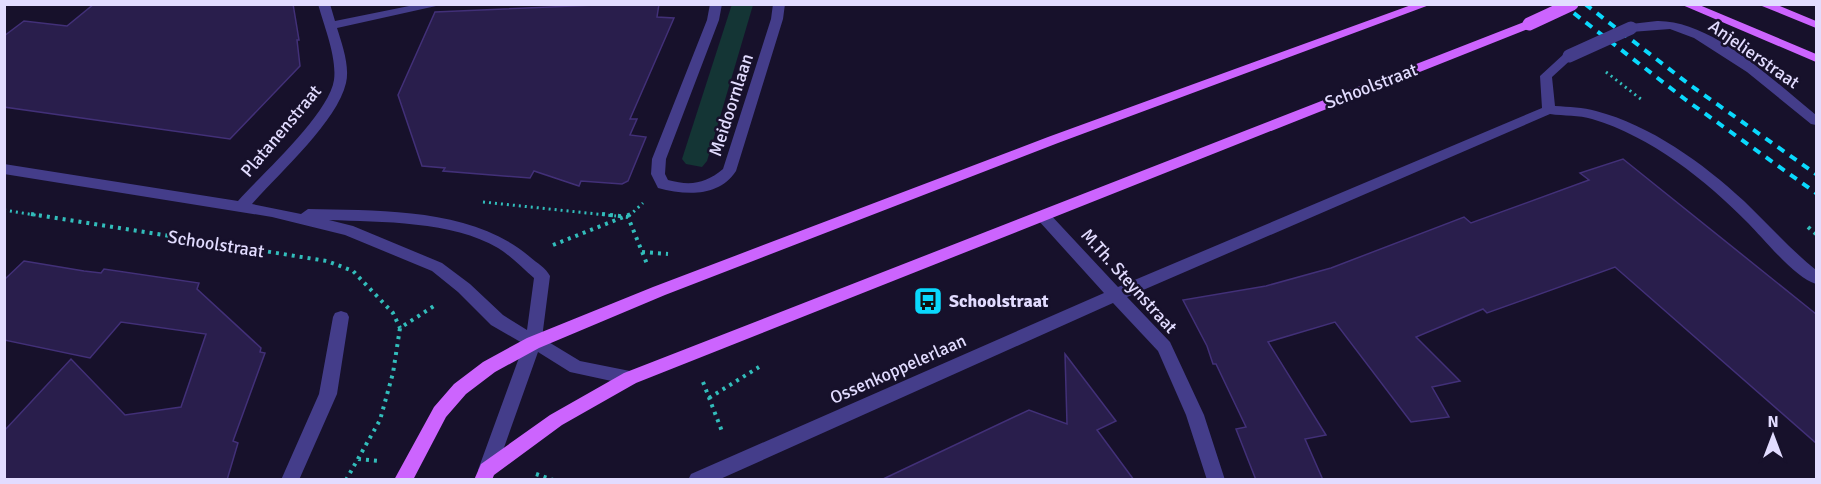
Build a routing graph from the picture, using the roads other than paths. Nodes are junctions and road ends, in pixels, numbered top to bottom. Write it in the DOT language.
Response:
graph roads {
  1 [pos="324,4"];
  2 [pos="439,4"];
  3 [pos="716,4"];
  4 [pos="779,4"];
  5 [pos="1426,4"];
  6 [pos="1572,4"];
  7 [pos="1686,4"];
  8 [pos="1763,4"];
  9 [pos="1816,25"];
  10 [pos="329,26"];
  11 [pos="1816,58"];
  12 [pos="1549,110"];
  13 [pos="1816,121"];
  14 [pos="4,169"];
  15 [pos="241,207"];
  16 [pos="272,212"];
  17 [pos="1043,216"];
  18 [pos="1816,278"];
  19 [pos="1115,295"];
  20 [pos="341,317"];
  21 [pos="533,343"];
  22 [pos="630,378"];
  23 [pos="485,475"];
  24 [pos="290,480"];
  25 [pos="403,480"];
  26 [pos="697,480"];
  27 [pos="1216,480"];
  1 -- 10 [label="street, Platanenstraat"];
  2 -- 10 [label="street"];
  3 -- 4 [label="street, Meidoornlaan"];
  5 -- 21 [label="main road"];
  6 -- 17 [label="main road, Schoolstraat, bridge"];
  7 -- 11 [label="main road"];
  8 -- 9 [label="main road"];
  10 -- 15 [label="street, Platanenstraat"];
  12 -- 13 [label="street, Anjelierstraat, bridge"];
  12 -- 18 [label="street"];
  12 -- 19 [label="street"];
  14 -- 15 [label="street"];
  15 -- 16 [label="street"];
  16 -- 21 [label="street"];
  16 -- 21 [label="street"];
  17 -- 19 [label="street, M.Th. Steynstraat"];
  17 -- 22 [label="main road, Schoolstraat"];
  19 -- 26 [label="street, Ossenkoppelerlaan"];
  19 -- 27 [label="street, M.Th. Steynstraat"];
  20 -- 24 [label="street"];
  21 -- 22 [label="street"];
  21 -- 23 [label="street"];
  21 -- 25 [label="main road"];
  22 -- 23 [label="main road, Schoolstraat"];
}
